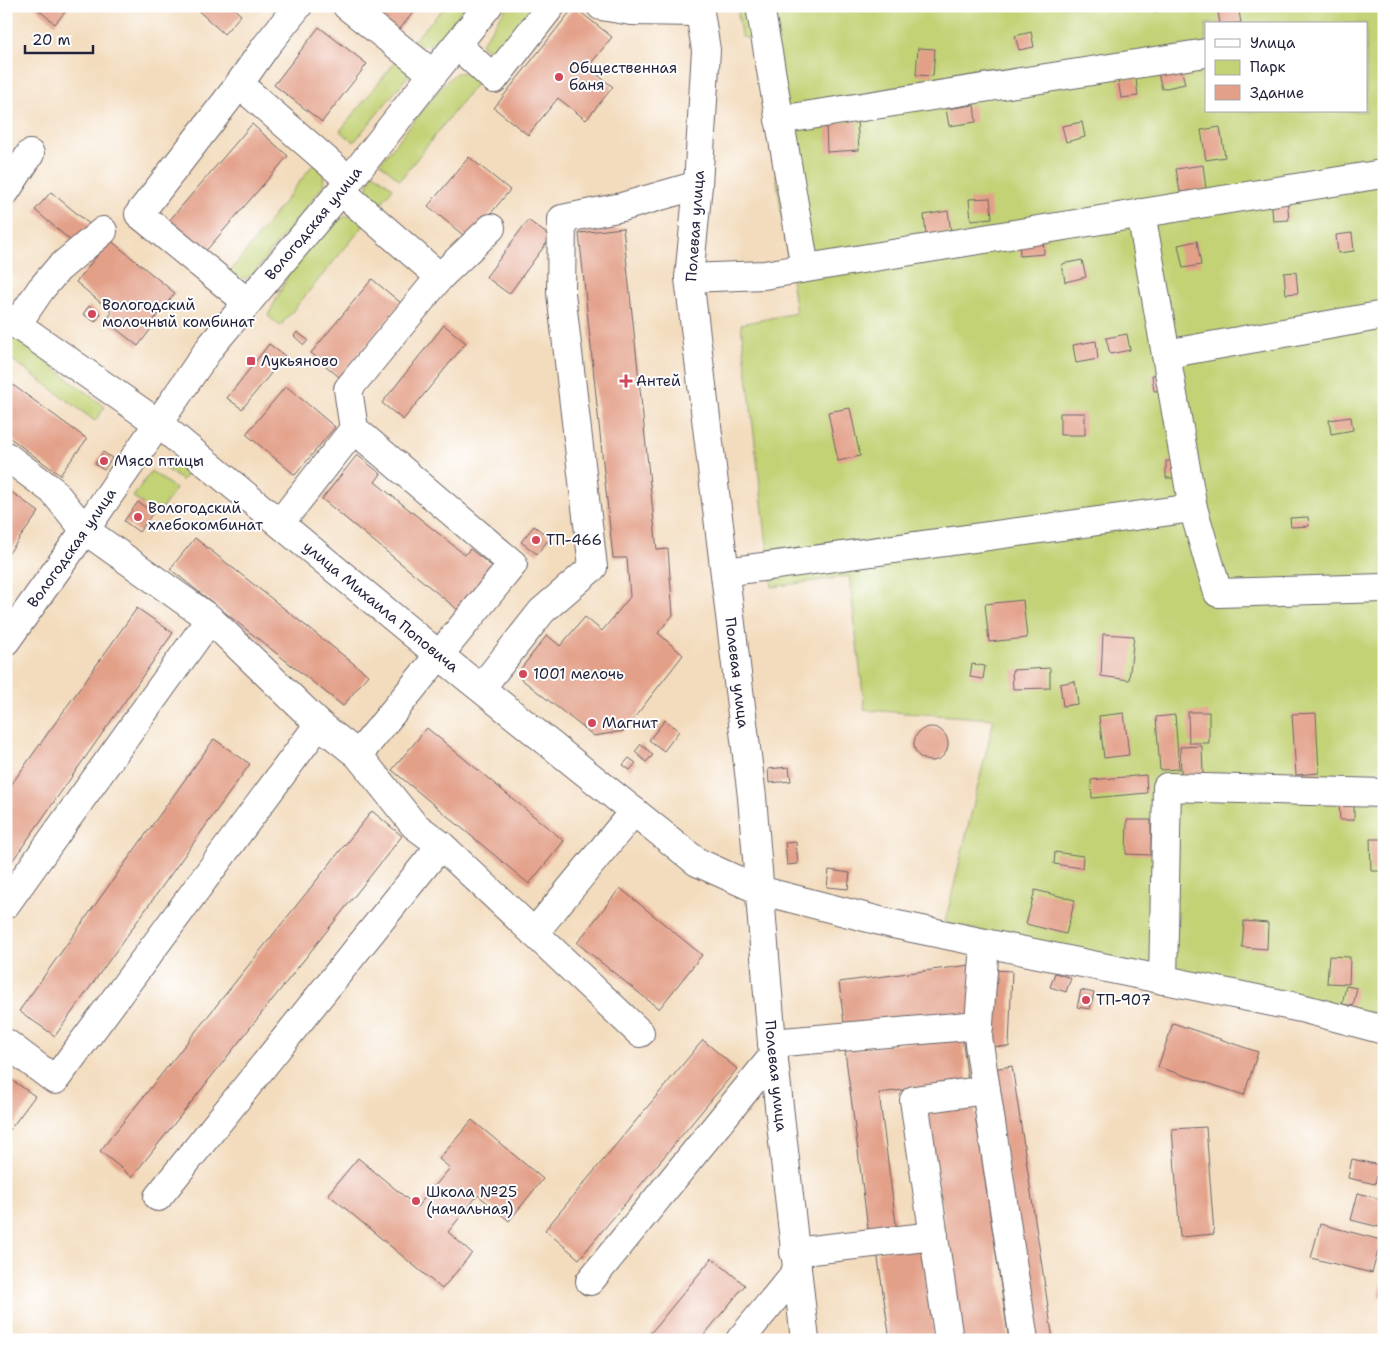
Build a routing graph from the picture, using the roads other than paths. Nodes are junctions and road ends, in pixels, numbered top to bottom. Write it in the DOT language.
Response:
graph roads {
  1 [pos="298,6"];
  2 [pos="347,6"];
  3 [pos="488,6"];
  4 [pos="551,6"];
  5 [pos="601,6"];
  6 [pos="760,6"];
  7 [pos="699,9"];
  8 [pos="457,45"];
  9 [pos="1205,53"];
  10 [pos="433,74"];
  11 [pos="239,84"];
  12 [pos="779,120"];
  13 [pos="30,154"];
  14 [pos="1382,174"];
  15 [pos="345,185"];
  16 [pos="698,185"];
  17 [pos="6,190"];
  18 [pos="1141,213"];
  19 [pos="491,228"];
  20 [pos="102,231"];
  21 [pos="805,268"];
  22 [pos="440,277"];
  23 [pos="689,278"];
  24 [pos="247,302"];
  25 [pos="1384,315"];
  26 [pos="12,320"];
  27 [pos="1166,354"];
  28 [pos="159,424"];
  29 [pos="354,429"];
  30 [pos="6,456"];
  31 [pos="1193,508"];
  32 [pos="280,523"];
  33 [pos="85,530"];
  34 [pos="725,572"];
  35 [pos="1384,588"];
  36 [pos="210,619"];
  37 [pos="6,641"];
  38 [pos="439,655"];
  39 [pos="481,688"];
  40 [pos="319,724"];
  41 [pos="358,755"];
  42 [pos="1384,793"];
  43 [pos="634,810"];
  44 [pos="441,845"];
  45 [pos="759,890"];
  46 [pos="6,904"];
  47 [pos="534,933"];
  48 [pos="985,944"];
  49 [pos="1163,980"];
  50 [pos="979,1025"];
  51 [pos="1384,1030"];
  52 [pos="640,1034"];
  53 [pos="6,1043"];
  54 [pos="773,1049"];
  55 [pos="986,1090"];
  56 [pos="158,1197"];
  57 [pos="934,1236"];
  58 [pos="795,1262"];
  59 [pos="590,1281"];
  60 [pos="740,1340"];
  61 [pos="805,1340"];
  62 [pos="949,1340"];
  63 [pos="1024,1340"];
  1 -- 11 [label="street"];
  2 -- 10 [label="street"];
  3 -- 8 [label="street, Вологодская улица"];
  4 -- 8 [label="street"];
  5 -- 7 [label="street"];
  6 -- 12 [label="street"];
  7 -- 16 [label="street, Полевая улица"];
  8 -- 10 [label="street, Вологодская улица"];
  9 -- 12 [label="street"];
  10 -- 15 [label="street, Вологодская улица"];
  11 -- 15 [label="street"];
  11 -- 24 [label="street"];
  12 -- 21 [label="street"];
  13 -- 17 [label="street"];
  14 -- 18 [label="street"];
  15 -- 22 [label="street"];
  15 -- 24 [label="street, Вологодская улица"];
  16 -- 23 [label="street, Полевая улица"];
  16 -- 39 [label="street"];
  18 -- 21 [label="street"];
  18 -- 27 [label="street"];
  19 -- 22 [label="street"];
  20 -- 26 [label="street"];
  21 -- 23 [label="street"];
  22 -- 29 [label="street"];
  23 -- 34 [label="street, Полевая улица"];
  24 -- 28 [label="street, Вологодская улица"];
  25 -- 27 [label="street"];
  26 -- 28 [label="street, улица Михаила Поповича"];
  27 -- 31 [label="street"];
  28 -- 32 [label="street, улица Михаила Поповича"];
  28 -- 33 [label="street, Вологодская улица"];
  29 -- 32 [label="street"];
  29 -- 38 [label="street"];
  30 -- 33 [label="street"];
  31 -- 34 [label="street"];
  31 -- 35 [label="street"];
  32 -- 38 [label="street, улица Михаила Поповича"];
  33 -- 36 [label="street"];
  33 -- 37 [label="street, Вологодская улица"];
  34 -- 45 [label="street, Полевая улица"];
  36 -- 40 [label="street"];
  36 -- 46 [label="street"];
  38 -- 39 [label="street, улица Михаила Поповича"];
  38 -- 41 [label="street"];
  39 -- 43 [label="street, улица Михаила Поповича"];
  40 -- 41 [label="street"];
  40 -- 53 [label="street"];
  41 -- 44 [label="street"];
  42 -- 49 [label="street"];
  43 -- 45 [label="street, улица Михаила Поповича"];
  43 -- 47 [label="street"];
  44 -- 47 [label="street"];
  44 -- 56 [label="street"];
  45 -- 48 [label="street, улица Михаила Поповича"];
  45 -- 54 [label="street, Полевая улица"];
  47 -- 52 [label="street"];
  48 -- 49 [label="street, улица Михаила Поповича"];
  48 -- 50 [label="street"];
  49 -- 51 [label="street, улица Михаила Поповича"];
  50 -- 54 [label="street"];
  50 -- 55 [label="street"];
  54 -- 58 [label="street, Полевая улица"];
  54 -- 59 [label="street"];
  55 -- 57 [label="street"];
  55 -- 63 [label="street"];
  57 -- 58 [label="street"];
  57 -- 62 [label="street"];
  58 -- 60 [label="street"];
  58 -- 61 [label="street, Полевая улица"];
}
